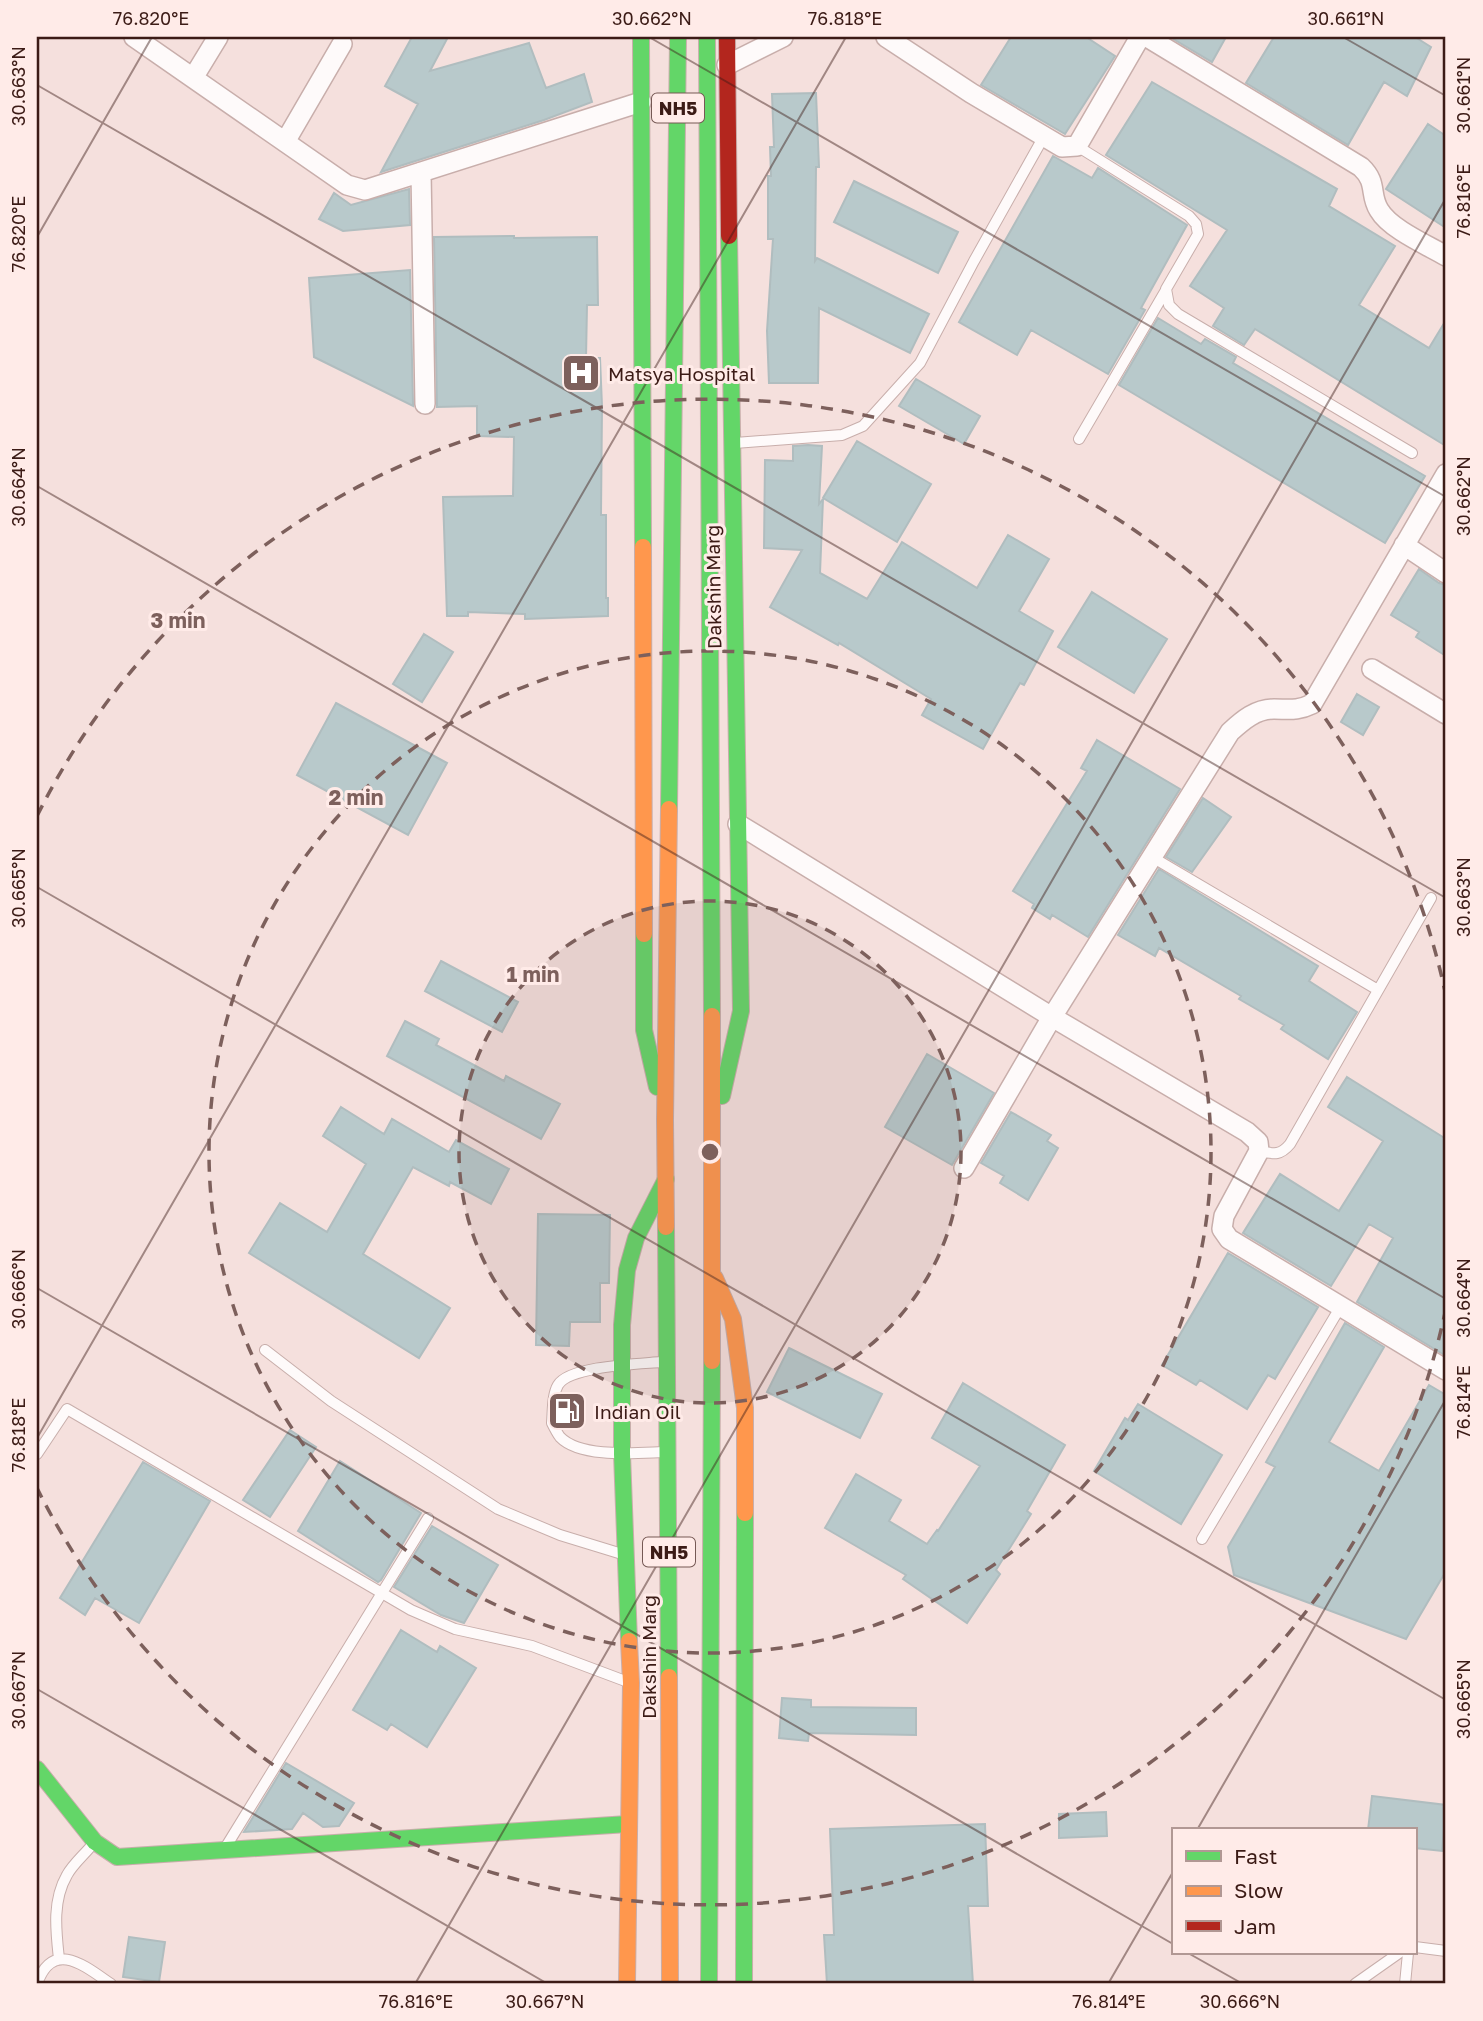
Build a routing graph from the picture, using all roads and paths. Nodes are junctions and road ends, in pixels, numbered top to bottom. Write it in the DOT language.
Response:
graph roads {
  1 [pos="134,37"];
  2 [pos="218,37"];
  3 [pos="641,37"];
  4 [pos="678,37"];
  5 [pos="707,37"];
  6 [pos="727,37"];
  7 [pos="783,37"];
  8 [pos="886,37"];
  9 [pos="1140,37"];
  10 [pos="1147,37"];
  11 [pos="342,44"];
  12 [pos="727,65"];
  13 [pos="193,78"];
  14 [pos="641,102"];
  15 [pos="1043,138"];
  16 [pos="285,142"];
  17 [pos="1077,146"];
  18 [pos="421,172"];
  19 [pos="1446,256"];
  20 [pos="1167,289"];
  21 [pos="425,404"];
  22 [pos="1079,439"];
  23 [pos="731,443"];
  24 [pos="1412,453"];
  25 [pos="1446,474"];
  26 [pos="1404,545"];
  27 [pos="1446,573"];
  28 [pos="1372,669"];
  29 [pos="1446,714"];
  30 [pos="738,824"];
  31 [pos="1152,857"];
  32 [pos="1431,898"];
  33 [pos="1378,990"];
  34 [pos="1052,1017"];
  35 [pos="665,1120"];
  36 [pos="713,1134"];
  37 [pos="1259,1151"];
  38 [pos="964,1168"];
  39 [pos="666,1178"];
  40 [pos="712,1272"];
  41 [pos="1341,1306"];
  42 [pos="265,1350"];
  43 [pos="668,1362"];
  44 [pos="622,1365"];
  45 [pos="1446,1370"];
  46 [pos="669,1451"];
  47 [pos="37,1454"];
  48 [pos="622,1454"];
  49 [pos="428,1518"];
  50 [pos="1202,1539"];
  51 [pos="626,1555"];
  52 [pos="382,1593"];
  53 [pos="631,1683"];
  54 [pos="37,1769"];
  55 [pos="628,1824"];
  56 [pos="95,1842"];
  57 [pos="223,1852"];
  58 [pos="1416,1947"];
  59 [pos="1446,1951"];
  60 [pos="1398,1954"];
  61 [pos="1408,1954"];
  62 [pos="59,1959"];
  63 [pos="37,1984"];
  64 [pos="111,1984"];
  65 [pos="627,1984"];
  66 [pos="670,1984"];
  67 [pos="709,1984"];
  68 [pos="744,1984"];
  69 [pos="1355,1984"];
  70 [pos="1405,1984"];
  1 -- 13 [label="street"];
  2 -- 13 [label="street"];
  3 -- 14 [label="main road, Dakshin Marg / NH5"];
  4 -- 35 [label="main road, Dakshin Marg / NH5"];
  5 -- 36 [label="main road, Dakshin Marg / NH5"];
  6 -- 12 [label="main road, Dakshin Marg / NH5"];
  7 -- 12 [label="street"];
  8 -- 15 [label="street"];
  9 -- 17 [label="street"];
  10 -- 19 [label="street"];
  11 -- 16 [label="street"];
  12 -- 23 [label="main road, Dakshin Marg / NH5"];
  13 -- 16 [label="street"];
  14 -- 18 [label="street"];
  14 -- 35 [label="main road, Dakshin Marg / NH5"];
  15 -- 17 [label="street"];
  15 -- 23 [label="lane"];
  16 -- 18 [label="street"];
  17 -- 20 [label="lane"];
  18 -- 21 [label="street"];
  20 -- 22 [label="lane"];
  20 -- 24 [label="lane"];
  23 -- 30 [label="main road, Dakshin Marg / NH5"];
  25 -- 26 [label="street"];
  26 -- 27 [label="street"];
  26 -- 31 [label="street"];
  28 -- 29 [label="street"];
  30 -- 34 [label="street"];
  30 -- 36 [label="main road, Dakshin Marg / NH5"];
  31 -- 33 [label="lane"];
  31 -- 34 [label="street"];
  32 -- 33 [label="lane"];
  33 -- 37 [label="lane"];
  34 -- 37 [label="street"];
  34 -- 38 [label="street"];
  35 -- 39 [label="main road, Dakshin Marg / NH5"];
  36 -- 40 [label="main road, Dakshin Marg / NH5"];
  37 -- 41 [label="street"];
  39 -- 43 [label="main road, Dakshin Marg / NH5"];
  39 -- 44 [label="main road"];
  40 -- 67 [label="main road, Dakshin Marg / NH5"];
  40 -- 68 [label="main road"];
  41 -- 45 [label="street"];
  41 -- 50 [label="lane"];
  42 -- 51 [label="lane"];
  43 -- 44 [label="lane"];
  43 -- 46 [label="main road, Dakshin Marg / NH5"];
  44 -- 48 [label="main road"];
  44 -- 48 [label="lane"];
  46 -- 48 [label="lane"];
  46 -- 66 [label="main road, Dakshin Marg / NH5"];
  47 -- 52 [label="lane"];
  48 -- 51 [label="main road"];
  49 -- 52 [label="lane"];
  51 -- 53 [label="main road"];
  52 -- 53 [label="lane"];
  52 -- 57 [label="lane"];
  53 -- 55 [label="main road"];
  54 -- 56 [label="main road"];
  55 -- 57 [label="main road"];
  55 -- 65 [label="main road"];
  56 -- 57 [label="main road"];
  56 -- 62 [label="lane"];
  58 -- 59 [label="lane"];
  60 -- 69 [label="lane"];
  61 -- 70 [label="lane"];
  62 -- 63 [label="lane"];
  62 -- 64 [label="lane"];
}
